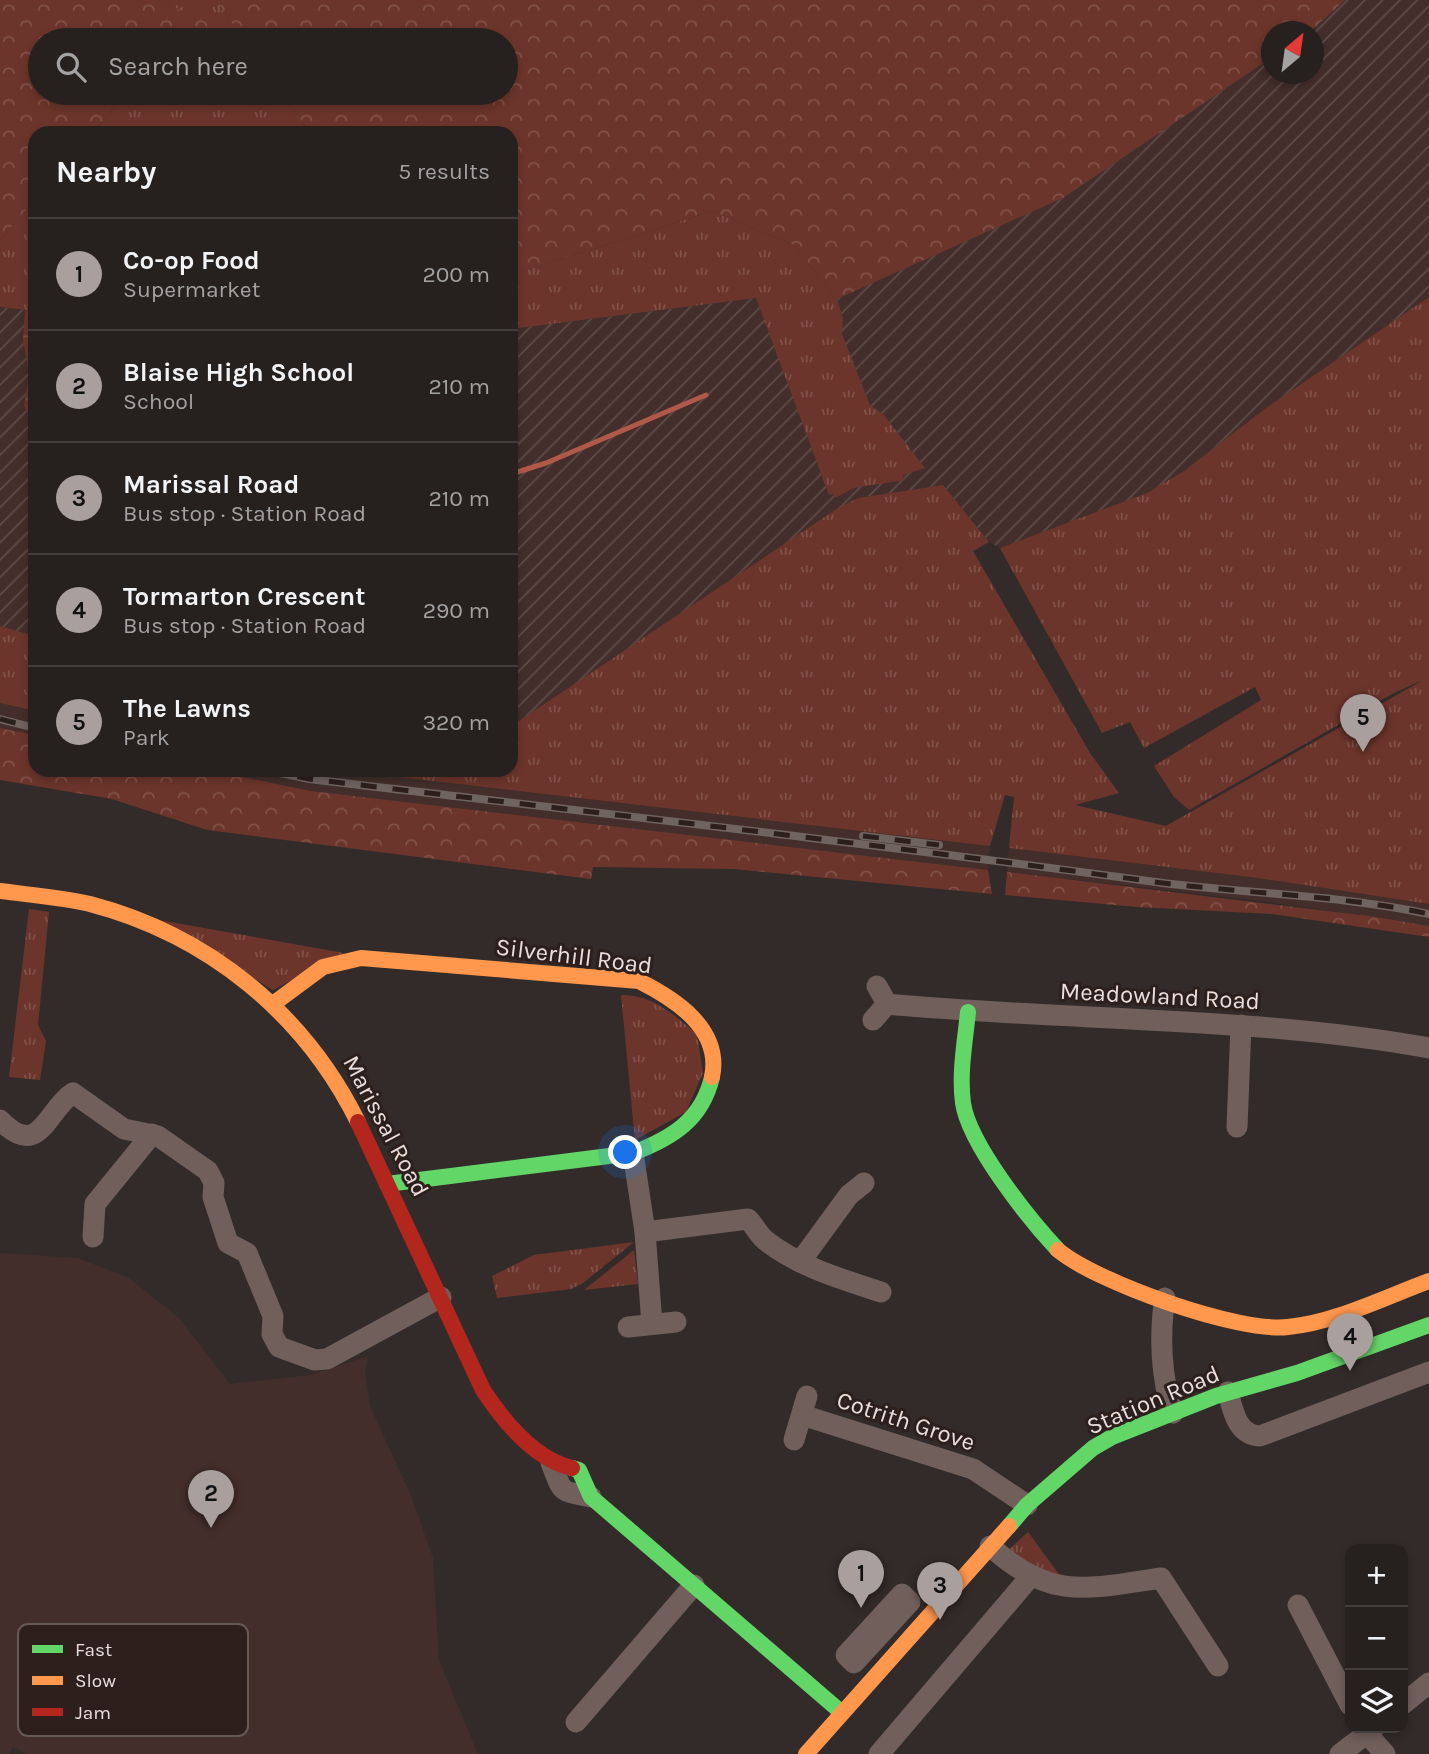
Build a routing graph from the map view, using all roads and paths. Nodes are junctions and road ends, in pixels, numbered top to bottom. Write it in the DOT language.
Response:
graph roads {
  1 [pos="0,891"];
  2 [pos="273,1004"];
  3 [pos="879,1004"];
  4 [pos="968,1012"];
  5 [pos="1241,1025"];
  6 [pos="1429,1048"];
  7 [pos="0,1120"];
  8 [pos="1237,1127"];
  9 [pos="152,1134"];
  10 [pos="633,1153"];
  11 [pos="864,1183"];
  12 [pos="387,1184"];
  13 [pos="645,1232"];
  14 [pos="93,1237"];
  15 [pos="800,1262"];
  16 [pos="1429,1281"];
  17 [pos="881,1292"];
  18 [pos="442,1297"];
  19 [pos="1165,1298"];
  20 [pos="676,1322"];
  21 [pos="652,1324"];
  22 [pos="1429,1325"];
  23 [pos="628,1327"];
  24 [pos="1429,1372"];
  25 [pos="1228,1392"];
  26 [pos="1173,1413"];
  27 [pos="794,1440"];
  28 [pos="551,1463"];
  29 [pos="591,1497"];
  30 [pos="1027,1505"];
  31 [pos="990,1546"];
  32 [pos="1031,1576"];
  33 [pos="694,1585"];
  34 [pos="1298,1605"];
  35 [pos="1217,1666"];
  36 [pos="1429,1683"];
  37 [pos="1345,1695"];
  38 [pos="1408,1700"];
  39 [pos="841,1712"];
  40 [pos="576,1722"];
  41 [pos="1364,1733"];
  42 [pos="1369,1733"];
  43 [pos="806,1754"];
  44 [pos="879,1754"];
  45 [pos="1339,1754"];
  46 [pos="1385,1754"];
  1 -- 2 [label="street, Marissal Road"];
  2 -- 10 [label="street, Silverhill Road"];
  2 -- 12 [label="street, Marissal Road"];
  3 -- 4 [label="street, Meadowland Road"];
  4 -- 5 [label="street, Meadowland Road"];
  4 -- 19 [label="street"];
  5 -- 6 [label="street, Meadowland Road"];
  5 -- 8 [label="street"];
  7 -- 9 [label="street"];
  9 -- 14 [label="street"];
  9 -- 18 [label="street"];
  10 -- 12 [label="street, Silverhill Road"];
  10 -- 13 [label="street"];
  11 -- 15 [label="street"];
  12 -- 18 [label="street, Marissal Road"];
  13 -- 15 [label="street"];
  13 -- 21 [label="street"];
  15 -- 17 [label="street"];
  16 -- 19 [label="street"];
  18 -- 28 [label="street, Marissal Road"];
  19 -- 26 [label="street"];
  20 -- 21 [label="street"];
  21 -- 23 [label="street"];
  22 -- 25 [label="street, Station Road"];
  24 -- 25 [label="street"];
  25 -- 26 [label="street, Station Road"];
  26 -- 30 [label="street, Station Road"];
  27 -- 30 [label="street, Cotrith Grove"];
  28 -- 29 [label="street, Marissal Road"];
  29 -- 33 [label="street, Marissal Road"];
  30 -- 31 [label="street, Station Road"];
  31 -- 32 [label="street"];
  31 -- 39 [label="street, Station Road"];
  32 -- 35 [label="street"];
  32 -- 44 [label="street"];
  33 -- 39 [label="street, Marissal Road"];
  33 -- 40 [label="street"];
  34 -- 37 [label="street"];
  36 -- 38 [label="street"];
  39 -- 43 [label="street, Station Road"];
  41 -- 45 [label="street"];
  42 -- 46 [label="street"];
}
